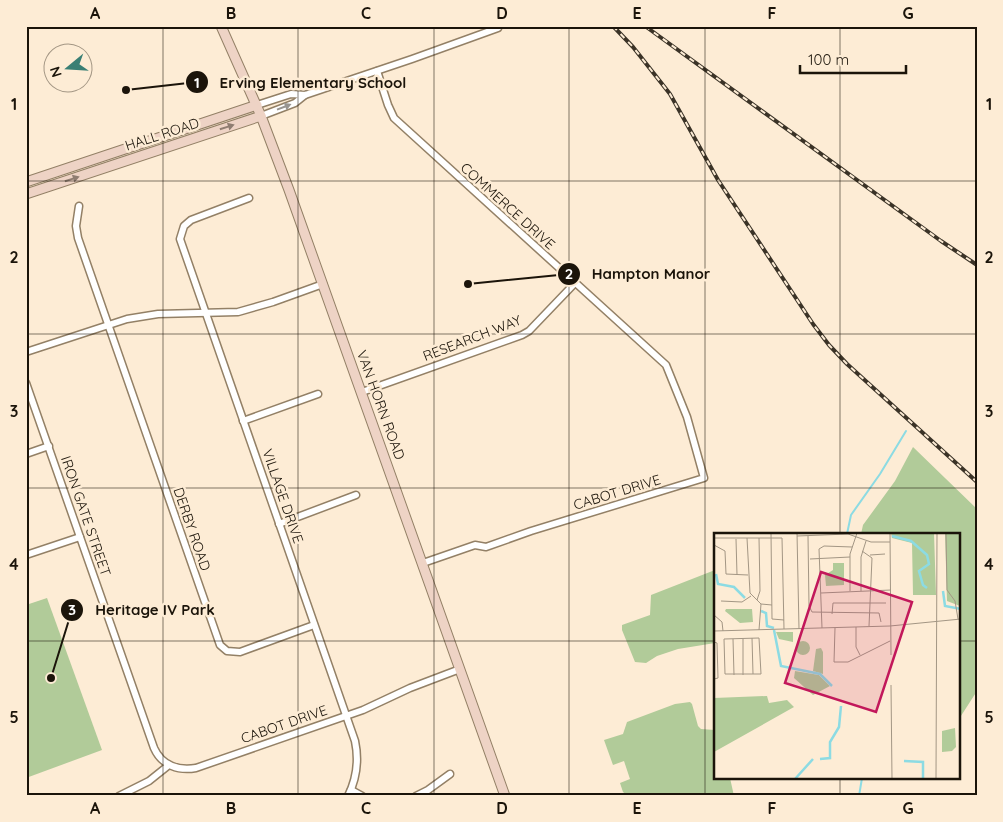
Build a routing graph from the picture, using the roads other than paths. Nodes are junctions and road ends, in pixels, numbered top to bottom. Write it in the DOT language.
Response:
graph roads {
  1 [pos="222,26"];
  2 [pos="498,28"];
  3 [pos="377,71"];
  4 [pos="304,95"];
  5 [pos="257,105"];
  6 [pos="261,116"];
  7 [pos="26,182"];
  8 [pos="26,194"];
  9 [pos="249,198"];
  10 [pos="80,206"];
  11 [pos="575,283"];
  12 [pos="323,284"];
  13 [pos="206,314"];
  14 [pos="108,325"];
  15 [pos="26,352"];
  16 [pos="26,382"];
  17 [pos="362,392"];
  18 [pos="318,394"];
  19 [pos="243,422"];
  20 [pos="49,446"];
  21 [pos="26,454"];
  22 [pos="704,478"];
  23 [pos="356,495"];
  24 [pos="279,524"];
  25 [pos="80,537"];
  26 [pos="26,555"];
  27 [pos="422,564"];
  28 [pos="314,625"];
  29 [pos="460,669"];
  30 [pos="346,716"];
  31 [pos="170,765"];
  32 [pos="450,774"];
  33 [pos="350,793"];
  34 [pos="118,796"];
  35 [pos="362,796"];
  36 [pos="416,796"];
  37 [pos="505,796"];
  1 -- 5 [label="main road, VAN HORN ROAD"];
  2 -- 3 [label="street, HALL ROAD"];
  3 -- 4 [label="street, HALL ROAD"];
  3 -- 11 [label="street, COMMERCE DRIVE"];
  4 -- 5 [label="street, HALL ROAD"];
  6 -- 4 [label="street, HALL ROAD, one-way"];
  5 -- 6 [label="main road, VAN HORN ROAD"];
  5 -- 7 [label="main road, HALL ROAD"];
  8 -- 6 [label="main road, HALL ROAD, one-way"];
  6 -- 12 [label="main road, VAN HORN ROAD"];
  9 -- 13 [label="street, VILLAGE DRIVE"];
  10 -- 14 [label="street"];
  11 -- 17 [label="street, RESEARCH WAY"];
  11 -- 22 [label="street, COMMERCE DRIVE"];
  12 -- 13 [label="street"];
  12 -- 17 [label="main road, VAN HORN ROAD"];
  13 -- 14 [label="street"];
  13 -- 19 [label="street, VILLAGE DRIVE"];
  14 -- 15 [label="street"];
  14 -- 28 [label="street, DERBY ROAD"];
  16 -- 20 [label="street, IRON GATE STREET"];
  17 -- 27 [label="main road, VAN HORN ROAD"];
  18 -- 19 [label="street"];
  19 -- 24 [label="street, VILLAGE DRIVE"];
  20 -- 21 [label="street"];
  20 -- 25 [label="street, IRON GATE STREET"];
  22 -- 27 [label="street, CABOT DRIVE"];
  23 -- 24 [label="street"];
  24 -- 28 [label="street, VILLAGE DRIVE"];
  25 -- 26 [label="street"];
  25 -- 31 [label="street, IRON GATE STREET"];
  27 -- 29 [label="main road, VAN HORN ROAD"];
  28 -- 30 [label="street, VILLAGE DRIVE"];
  29 -- 30 [label="street, CABOT DRIVE"];
  29 -- 37 [label="main road, VAN HORN ROAD"];
  30 -- 31 [label="street, CABOT DRIVE"];
  30 -- 33 [label="street, VILLAGE DRIVE"];
  31 -- 34 [label="street"];
  32 -- 36 [label="street"];
  33 -- 35 [label="street"];
}
